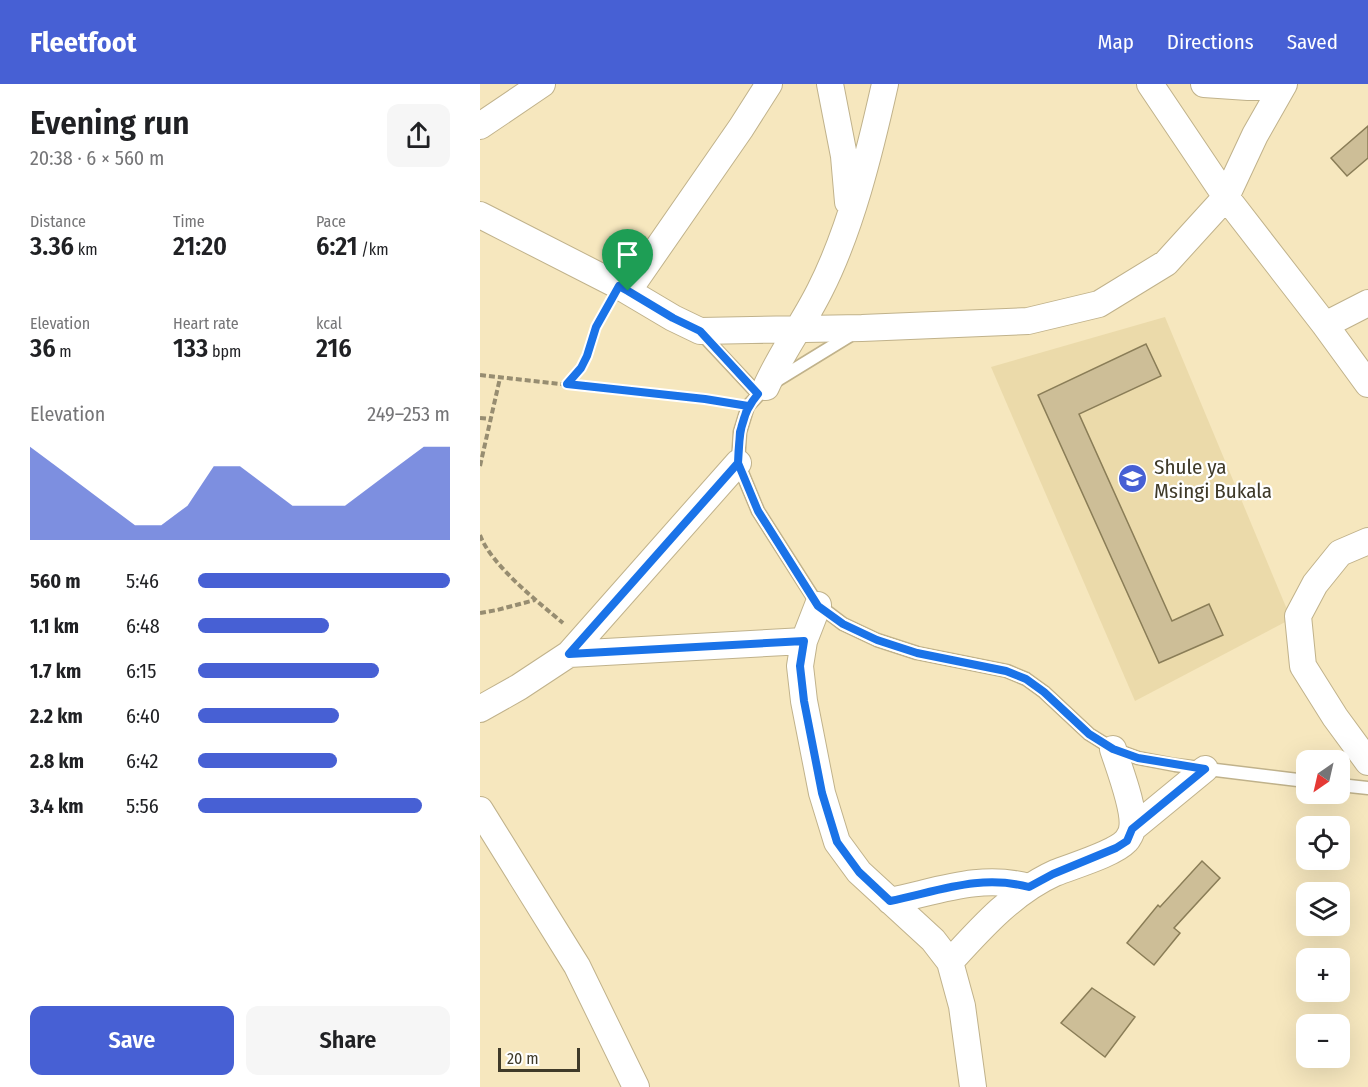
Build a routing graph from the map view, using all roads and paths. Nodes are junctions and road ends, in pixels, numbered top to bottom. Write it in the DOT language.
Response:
graph roads {
  1 [pos="542,84"];
  2 [pos="769,84"];
  3 [pos="830,84"];
  4 [pos="885,84"];
  5 [pos="1150,84"];
  6 [pos="1204,84"];
  7 [pos="1282,85"];
  8 [pos="480,126"];
  9 [pos="1226,197"];
  10 [pos="849,214"];
  11 [pos="480,215"];
  12 [pos="623,289"];
  13 [pos="1368,303"];
  14 [pos="1325,325"];
  15 [pos="862,328"];
  16 [pos="798,329"];
  17 [pos="700,331"];
  18 [pos="480,375"];
  19 [pos="500,378"];
  20 [pos="567,384"];
  21 [pos="1368,384"];
  22 [pos="762,390"];
  23 [pos="748,406"];
  24 [pos="480,418"];
  25 [pos="491,419"];
  26 [pos="738,463"];
  27 [pos="480,466"];
  28 [pos="480,536"];
  29 [pos="1368,542"];
  30 [pos="535,599"];
  31 [pos="818,606"];
  32 [pos="480,613"];
  33 [pos="804,641"];
  34 [pos="575,647"];
  35 [pos="480,709"];
  36 [pos="1113,749"];
  37 [pos="1368,762"];
  38 [pos="1205,769"];
  39 [pos="1296,780"];
  40 [pos="1350,786"];
  41 [pos="1368,788"];
  42 [pos="480,810"];
  43 [pos="1132,829"];
  44 [pos="1029,887"];
  45 [pos="890,901"];
  46 [pos="950,962"];
  47 [pos="636,1087"];
  48 [pos="973,1087"];
  1 -- 8 [label="street"];
  2 -- 12 [label="street"];
  3 -- 10 [label="street"];
  4 -- 10 [label="street"];
  5 -- 9 [label="street"];
  6 -- 7 [label="street"];
  7 -- 9 [label="street"];
  9 -- 14 [label="street"];
  9 -- 15 [label="street"];
  10 -- 16 [label="street"];
  11 -- 12 [label="street"];
  12 -- 17 [label="street"];
  12 -- 20 [label="path"];
  13 -- 14 [label="street"];
  14 -- 21 [label="street"];
  15 -- 16 [label="street"];
  15 -- 22 [label="lane"];
  16 -- 17 [label="street"];
  16 -- 22 [label="street"];
  17 -- 22 [label="lane"];
  18 -- 19 [label="path"];
  19 -- 20 [label="path"];
  19 -- 25 [label="path"];
  20 -- 23 [label="path"];
  22 -- 23 [label="lane"];
  23 -- 26 [label="lane"];
  24 -- 25 [label="path"];
  25 -- 27 [label="path"];
  26 -- 31 [label="lane"];
  26 -- 34 [label="street"];
  28 -- 30 [label="path"];
  29 -- 37 [label="street"];
  30 -- 32 [label="path"];
  30 -- 34 [label="path"];
  31 -- 33 [label="street"];
  31 -- 36 [label="lane"];
  33 -- 34 [label="street"];
  33 -- 45 [label="street"];
  34 -- 35 [label="street"];
  36 -- 38 [label="lane"];
  36 -- 43 [label="street"];
  38 -- 39 [label="lane"];
  38 -- 43 [label="street"];
  40 -- 41 [label="lane"];
  42 -- 47 [label="street"];
  43 -- 44 [label="street"];
  44 -- 45 [label="street"];
  44 -- 46 [label="street"];
  45 -- 46 [label="street"];
  46 -- 48 [label="street"];
}
